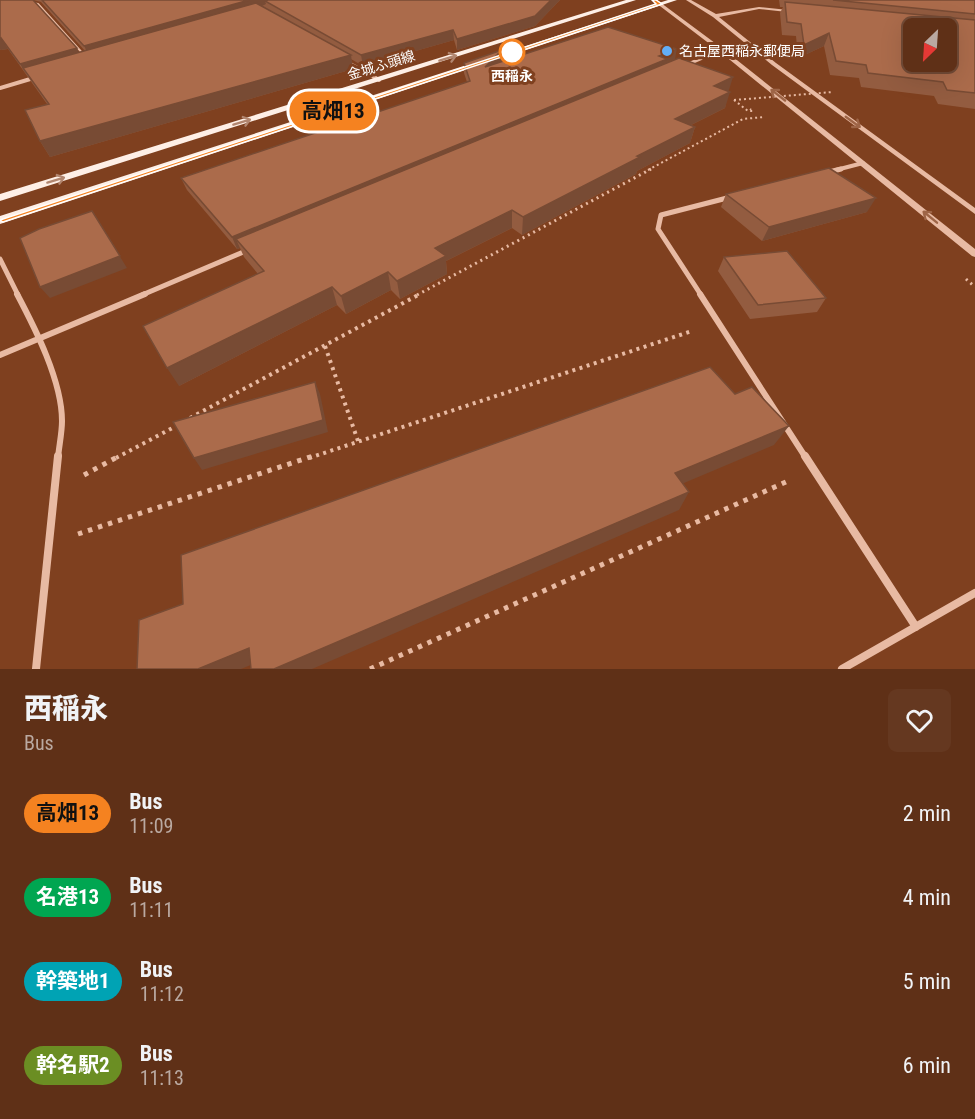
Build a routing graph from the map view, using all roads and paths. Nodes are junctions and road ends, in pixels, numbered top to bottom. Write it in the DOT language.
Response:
graph roads {
  1 [pos="633,0"];
  2 [pos="674,0"];
  3 [pos="688,0"];
  4 [pos="29,2"];
  5 [pos="657,2"];
  6 [pos="804,12"];
  7 [pos="715,16"];
  8 [pos="721,50"];
  9 [pos="342,58"];
  10 [pos="88,60"];
  11 [pos="682,66"];
  12 [pos="46,74"];
  13 [pos="379,80"];
  14 [pos="0,88"];
  15 [pos="833,92"];
  16 [pos="745,105"];
  17 [pos="774,116"];
  18 [pos="863,163"];
  19 [pos="815,176"];
  20 [pos="737,195"];
  21 [pos="0,198"];
  22 [pos="975,212"];
  23 [pos="0,220"];
  24 [pos="257,246"];
  25 [pos="975,254"];
  26 [pos="0,259"];
  27 [pos="718,322"];
  28 [pos="40,339"];
  29 [pos="325,346"];
  30 [pos="0,355"];
  31 [pos="189,418"];
  32 [pos="179,424"];
  33 [pos="358,441"];
  34 [pos="814,470"];
  35 [pos="54,491"];
  36 [pos="49,543"];
  37 [pos="975,593"];
  38 [pos="916,627"];
  39 [pos="36,669"];
  40 [pos="370,669"];
  41 [pos="842,669"];
  13 -- 1 [label="main road, 金城ふ頭線, one-way"];
  2 -- 5 [label="main road, 金城ふ頭線"];
  3 -- 7 [label="street"];
  4 -- 10 [label="lane"];
  5 -- 8 [label="street"];
  5 -- 23 [label="main road, 金城ふ頭線"];
  6 -- 7 [label="street"];
  7 -- 22 [label="street, one-way"];
  8 -- 11 [label="street"];
  18 -- 8 [label="street, one-way"];
  9 -- 13 [label="street"];
  12 -- 14 [label="street"];
  21 -- 13 [label="main road, 金城ふ頭線, one-way"];
  15 -- 16 [label="path, bridge"];
  17 -- 29 [label="path"];
  18 -- 19 [label="street"];
  25 -- 18 [label="street, one-way"];
  20 -- 27 [label="street"];
  24 -- 28 [label="street"];
  26 -- 28 [label="street"];
  27 -- 33 [label="path"];
  27 -- 34 [label="street"];
  28 -- 30 [label="street"];
  28 -- 35 [label="street"];
  29 -- 31 [label="path"];
  29 -- 33 [label="path"];
  32 -- 35 [label="path"];
  33 -- 36 [label="path"];
  34 -- 38 [label="street"];
  34 -- 40 [label="path"];
  35 -- 36 [label="street"];
  36 -- 39 [label="street"];
  37 -- 38 [label="street"];
  38 -- 41 [label="street"];
}
